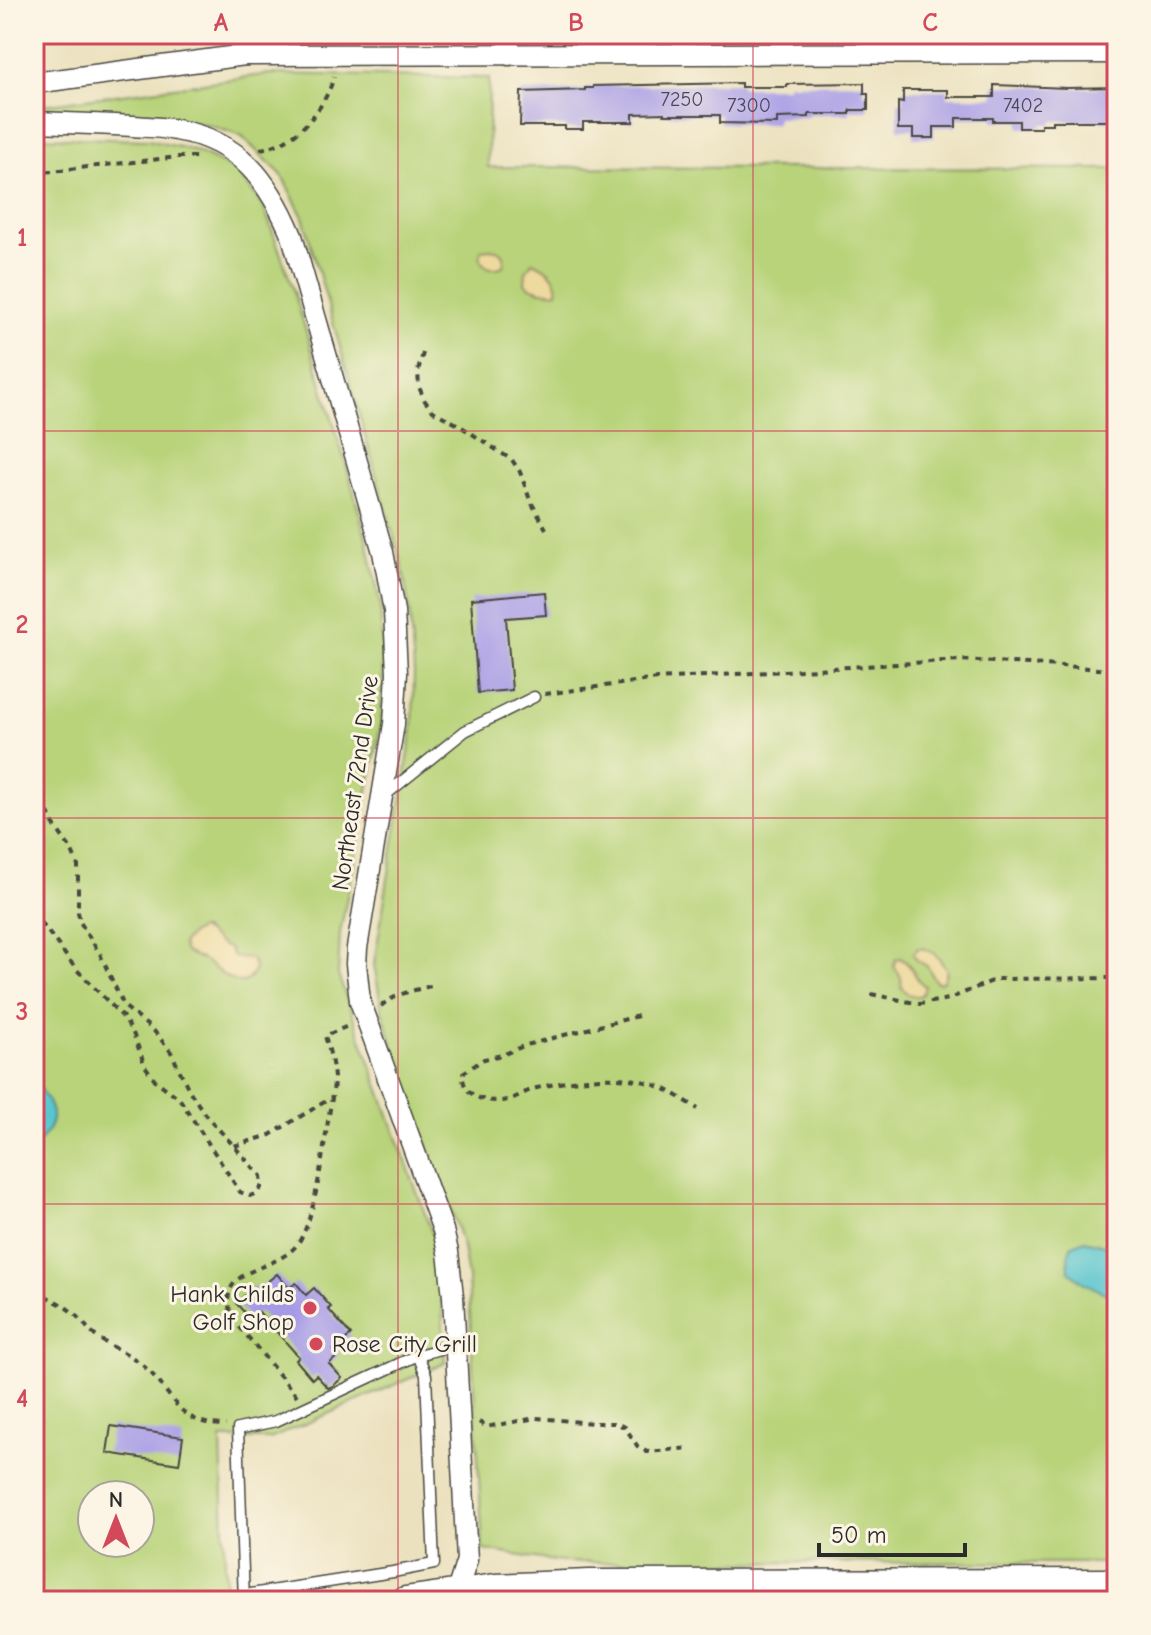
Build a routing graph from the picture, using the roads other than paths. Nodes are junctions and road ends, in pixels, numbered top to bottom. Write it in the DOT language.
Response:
graph roads {
  1 [pos="245,34"];
  2 [pos="509,34"];
  3 [pos="983,43"];
  4 [pos="1117,53"];
  5 [pos="245,55"];
  6 [pos="509,55"];
  7 [pos="34,83"];
  8 [pos="34,122"];
  9 [pos="534,697"];
  10 [pos="383,797"];
  11 [pos="455,1345"];
  12 [pos="418,1355"];
  13 [pos="1117,1583"];
  14 [pos="801,1592"];
  15 [pos="948,1593"];
  16 [pos="456,1597"];
  17 [pos="244,1598"];
  18 [pos="405,1601"];
  1 -- 5 [label="street"];
  2 -- 6 [label="street"];
  3 -- 4 [label="street"];
  3 -- 6 [label="street"];
  5 -- 6 [label="street"];
  5 -- 7 [label="street"];
  8 -- 10 [label="street, Northeast 72nd Drive"];
  9 -- 10 [label="lane"];
  10 -- 11 [label="street, Northeast 72nd Drive"];
  11 -- 12 [label="lane"];
  11 -- 16 [label="street, Northeast 72nd Drive"];
  12 -- 17 [label="lane"];
  12 -- 17 [label="lane"];
  13 -- 15 [label="street"];
  14 -- 15 [label="street"];
  14 -- 16 [label="street"];
  16 -- 18 [label="street"];
}
